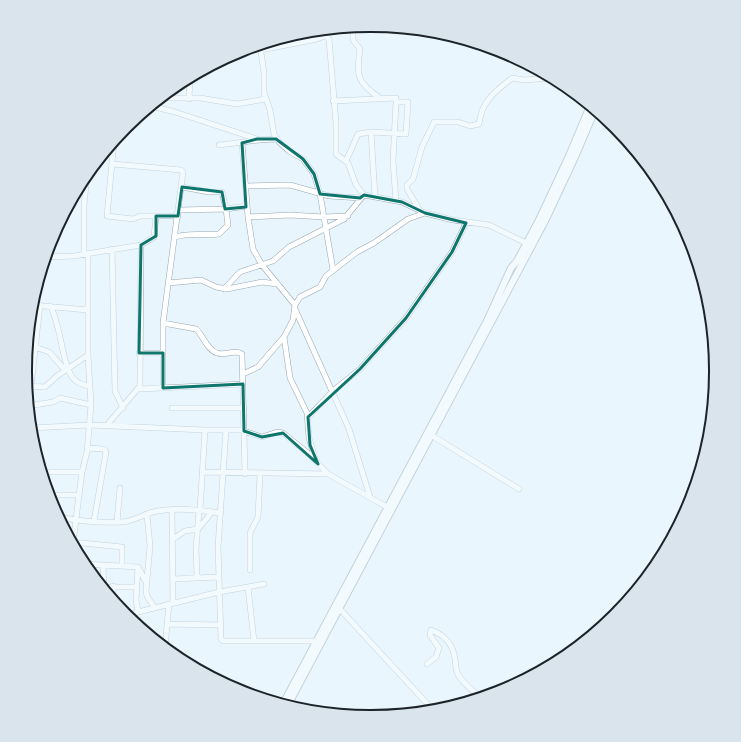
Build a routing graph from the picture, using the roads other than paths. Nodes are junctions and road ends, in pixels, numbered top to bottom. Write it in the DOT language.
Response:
graph roads {
  1 [pos="353,33"];
  2 [pos="322,37"];
  3 [pos="283,44"];
  4 [pos="261,50"];
  5 [pos="541,79"];
  6 [pos="190,85"];
  7 [pos="170,98"];
  8 [pos="189,98"];
  9 [pos="380,98"];
  10 [pos="266,99"];
  11 [pos="333,101"];
  12 [pos="396,102"];
  13 [pos="158,108"];
  14 [pos="588,111"];
  15 [pos="593,116"];
  16 [pos="371,132"];
  17 [pos="394,133"];
  18 [pos="257,139"];
  19 [pos="276,139"];
  20 [pos="242,143"];
  21 [pos="219,145"];
  22 [pos="114,151"];
  23 [pos="346,161"];
  24 [pos="113,164"];
  25 [pos="246,186"];
  26 [pos="182,187"];
  27 [pos="86,188"];
  28 [pos="246,193"];
  29 [pos="320,194"];
  30 [pos="362,197"];
  31 [pos="375,197"];
  32 [pos="396,201"];
  33 [pos="419,209"];
  34 [pos="179,210"];
  35 [pos="226,210"];
  36 [pos="425,213"];
  37 [pos="156,216"];
  38 [pos="178,216"];
  39 [pos="348,216"];
  40 [pos="248,217"];
  41 [pos="324,217"];
  42 [pos="466,223"];
  43 [pos="326,229"];
  44 [pos="175,237"];
  45 [pos="526,243"];
  46 [pos="142,245"];
  47 [pos="112,249"];
  48 [pos="86,254"];
  49 [pos="52,257"];
  50 [pos="262,265"];
  51 [pos="333,270"];
  52 [pos="168,283"];
  53 [pos="278,285"];
  54 [pos="224,289"];
  55 [pos="40,305"];
  56 [pos="50,306"];
  57 [pos="295,306"];
  58 [pos="88,310"];
  59 [pos="163,323"];
  60 [pos="284,337"];
  61 [pos="35,347"];
  62 [pos="139,353"];
  63 [pos="163,353"];
  64 [pos="88,355"];
  65 [pos="32,365"];
  66 [pos="67,369"];
  67 [pos="243,374"];
  68 [pos="243,384"];
  69 [pos="33,386"];
  70 [pos="89,386"];
  71 [pos="163,388"];
  72 [pos="140,389"];
  73 [pos="333,391"];
  74 [pos="34,405"];
  75 [pos="91,405"];
  76 [pos="123,408"];
  77 [pos="172,408"];
  78 [pos="244,408"];
  79 [pos="308,417"];
  80 [pos="89,425"];
  81 [pos="107,425"];
  82 [pos="37,428"];
  83 [pos="205,430"];
  84 [pos="226,430"];
  85 [pos="244,430"];
  86 [pos="431,436"];
  87 [pos="87,448"];
  88 [pos="318,464"];
  89 [pos="48,472"];
  90 [pos="82,472"];
  91 [pos="202,472"];
  92 [pos="224,474"];
  93 [pos="245,474"];
  94 [pos="260,474"];
  95 [pos="328,474"];
  96 [pos="120,488"];
  97 [pos="519,489"];
  98 [pos="56,495"];
  99 [pos="78,495"];
  100 [pos="370,497"];
  101 [pos="387,507"];
  102 [pos="172,510"];
  103 [pos="200,510"];
  104 [pos="212,512"];
  105 [pos="221,513"];
  106 [pos="147,515"];
  107 [pos="66,518"];
  108 [pos="75,520"];
  109 [pos="94,521"];
  110 [pos="117,522"];
  111 [pos="198,529"];
  112 [pos="73,533"];
  113 [pos="173,539"];
  114 [pos="79,543"];
  115 [pos="93,565"];
  116 [pos="103,566"];
  117 [pos="122,566"];
  118 [pos="138,567"];
  119 [pos="250,570"];
  120 [pos="197,576"];
  121 [pos="219,577"];
  122 [pos="103,578"];
  123 [pos="173,579"];
  124 [pos="146,583"];
  125 [pos="264,584"];
  126 [pos="110,586"];
  127 [pos="113,586"];
  128 [pos="137,587"];
  129 [pos="248,587"];
  130 [pos="113,590"];
  131 [pos="219,592"];
  132 [pos="136,596"];
  133 [pos="147,596"];
  134 [pos="171,603"];
  135 [pos="337,606"];
  136 [pos="154,607"];
  137 [pos="138,611"];
  138 [pos="134,612"];
  139 [pos="168,624"];
  140 [pos="220,625"];
  141 [pos="166,641"];
  142 [pos="254,641"];
  143 [pos="316,641"];
  144 [pos="427,664"];
  145 [pos="476,693"];
  146 [pos="286,699"];
  147 [pos="291,700"];
  148 [pos="427,705"];
  1 -- 9 [label="street"];
  2 -- 3 [label="street"];
  2 -- 11 [label="street"];
  4 -- 10 [label="street"];
  5 -- 33 [label="street"];
  6 -- 8 [label="street"];
  7 -- 8 [label="street"];
  8 -- 10 [label="street"];
  9 -- 11 [label="street"];
  9 -- 12 [label="street"];
  10 -- 19 [label="street"];
  11 -- 23 [label="street"];
  12 -- 17 [label="street"];
  12 -- 17 [label="street"];
  13 -- 18 [label="street"];
  14 -- 45 [label="main road"];
  15 -- 86 [label="main road"];
  16 -- 17 [label="street"];
  16 -- 23 [label="street"];
  16 -- 31 [label="street"];
  17 -- 32 [label="street"];
  18 -- 19 [label="street"];
  18 -- 20 [label="street"];
  19 -- 29 [label="street"];
  20 -- 21 [label="street"];
  20 -- 25 [label="street"];
  22 -- 24 [label="street"];
  23 -- 30 [label="street"];
  24 -- 26 [label="street"];
  24 -- 37 [label="street"];
  25 -- 28 [label="street"];
  25 -- 29 [label="street"];
  26 -- 34 [label="street"];
  26 -- 35 [label="street"];
  27 -- 48 [label="street"];
  28 -- 35 [label="street"];
  28 -- 40 [label="street"];
  29 -- 30 [label="street"];
  29 -- 41 [label="street"];
  30 -- 31 [label="street"];
  30 -- 39 [label="street"];
  31 -- 32 [label="street"];
  32 -- 33 [label="street"];
  33 -- 36 [label="street"];
  34 -- 35 [label="street"];
  34 -- 38 [label="street"];
  35 -- 44 [label="street"];
  36 -- 42 [label="street"];
  36 -- 51 [label="street"];
  37 -- 38 [label="street"];
  37 -- 46 [label="street"];
  38 -- 44 [label="street"];
  39 -- 41 [label="street"];
  39 -- 43 [label="street"];
  40 -- 41 [label="street"];
  40 -- 50 [label="street"];
  41 -- 43 [label="street"];
  42 -- 45 [label="street"];
  42 -- 73 [label="street"];
  43 -- 50 [label="street"];
  43 -- 51 [label="street"];
  44 -- 52 [label="street"];
  45 -- 101 [label="main road"];
  46 -- 47 [label="street"];
  46 -- 62 [label="street"];
  47 -- 48 [label="street"];
  47 -- 76 [label="street"];
  48 -- 49 [label="street"];
  48 -- 58 [label="street"];
  50 -- 53 [label="street"];
  50 -- 54 [label="street"];
  51 -- 57 [label="street"];
  52 -- 54 [label="street"];
  52 -- 59 [label="street"];
  53 -- 54 [label="street"];
  53 -- 57 [label="street"];
  55 -- 56 [label="street"];
  55 -- 61 [label="street"];
  56 -- 58 [label="street"];
  56 -- 66 [label="street"];
  57 -- 60 [label="street"];
  57 -- 73 [label="street"];
  58 -- 64 [label="street"];
  59 -- 63 [label="street"];
  59 -- 67 [label="street"];
  60 -- 67 [label="street"];
  60 -- 79 [label="street"];
  61 -- 65 [label="street"];
  61 -- 66 [label="street"];
  62 -- 63 [label="street"];
  62 -- 72 [label="street"];
  63 -- 71 [label="street"];
  64 -- 66 [label="street"];
  64 -- 70 [label="street"];
  66 -- 69 [label="street"];
  66 -- 70 [label="street"];
  67 -- 68 [label="street"];
  68 -- 71 [label="street"];
  68 -- 78 [label="street"];
  70 -- 75 [label="street"];
  71 -- 72 [label="street"];
  72 -- 76 [label="street"];
  73 -- 79 [label="street"];
  73 -- 100 [label="street"];
  74 -- 75 [label="street"];
  75 -- 80 [label="street"];
  76 -- 81 [label="street"];
  77 -- 78 [label="street"];
  78 -- 85 [label="street"];
  79 -- 88 [label="street"];
  80 -- 81 [label="street"];
  80 -- 82 [label="street"];
  80 -- 87 [label="street"];
  81 -- 83 [label="street"];
  83 -- 84 [label="street"];
  83 -- 91 [label="street"];
  84 -- 85 [label="street"];
  84 -- 92 [label="street"];
  85 -- 88 [label="street"];
  85 -- 93 [label="street"];
  86 -- 97 [label="street"];
  86 -- 135 [label="main road"];
  87 -- 90 [label="street"];
  87 -- 109 [label="street"];
  88 -- 95 [label="street"];
  89 -- 90 [label="street"];
  90 -- 99 [label="street"];
  91 -- 92 [label="street"];
  91 -- 103 [label="street"];
  92 -- 93 [label="street"];
  92 -- 105 [label="street"];
  93 -- 94 [label="street"];
  94 -- 95 [label="street"];
  94 -- 119 [label="street"];
  95 -- 100 [label="street"];
  96 -- 110 [label="street"];
  98 -- 99 [label="street"];
  99 -- 108 [label="street"];
  100 -- 101 [label="street"];
  101 -- 135 [label="main road"];
  102 -- 103 [label="street"];
  102 -- 106 [label="street"];
  102 -- 113 [label="street"];
  103 -- 104 [label="street"];
  103 -- 111 [label="street"];
  104 -- 105 [label="street"];
  104 -- 111 [label="street"];
  105 -- 121 [label="street"];
  106 -- 110 [label="street"];
  106 -- 124 [label="street"];
  107 -- 108 [label="street"];
  108 -- 109 [label="street"];
  108 -- 112 [label="street"];
  109 -- 110 [label="street"];
  111 -- 113 [label="street"];
  111 -- 120 [label="street"];
  113 -- 123 [label="street"];
  114 -- 117 [label="street"];
  115 -- 116 [label="street"];
  116 -- 117 [label="street"];
  116 -- 122 [label="street"];
  117 -- 118 [label="street"];
  118 -- 124 [label="street"];
  118 -- 128 [label="street"];
  120 -- 121 [label="street"];
  120 -- 123 [label="street"];
  121 -- 131 [label="street"];
  123 -- 134 [label="street"];
  124 -- 133 [label="street"];
  125 -- 129 [label="street"];
  126 -- 127 [label="street"];
  127 -- 128 [label="street"];
  127 -- 130 [label="street"];
  128 -- 132 [label="street"];
  129 -- 131 [label="street"];
  129 -- 142 [label="street"];
  131 -- 134 [label="street"];
  131 -- 140 [label="street"];
  132 -- 133 [label="street"];
  132 -- 137 [label="street"];
  133 -- 136 [label="street"];
  134 -- 136 [label="street"];
  134 -- 139 [label="street"];
  135 -- 143 [label="main road"];
  135 -- 147 [label="main road"];
  135 -- 148 [label="street"];
  136 -- 137 [label="street"];
  137 -- 138 [label="street"];
  139 -- 140 [label="street"];
  139 -- 141 [label="street"];
  140 -- 142 [label="street"];
  142 -- 143 [label="street"];
  143 -- 146 [label="main road"];
  144 -- 145 [label="street"];
}
